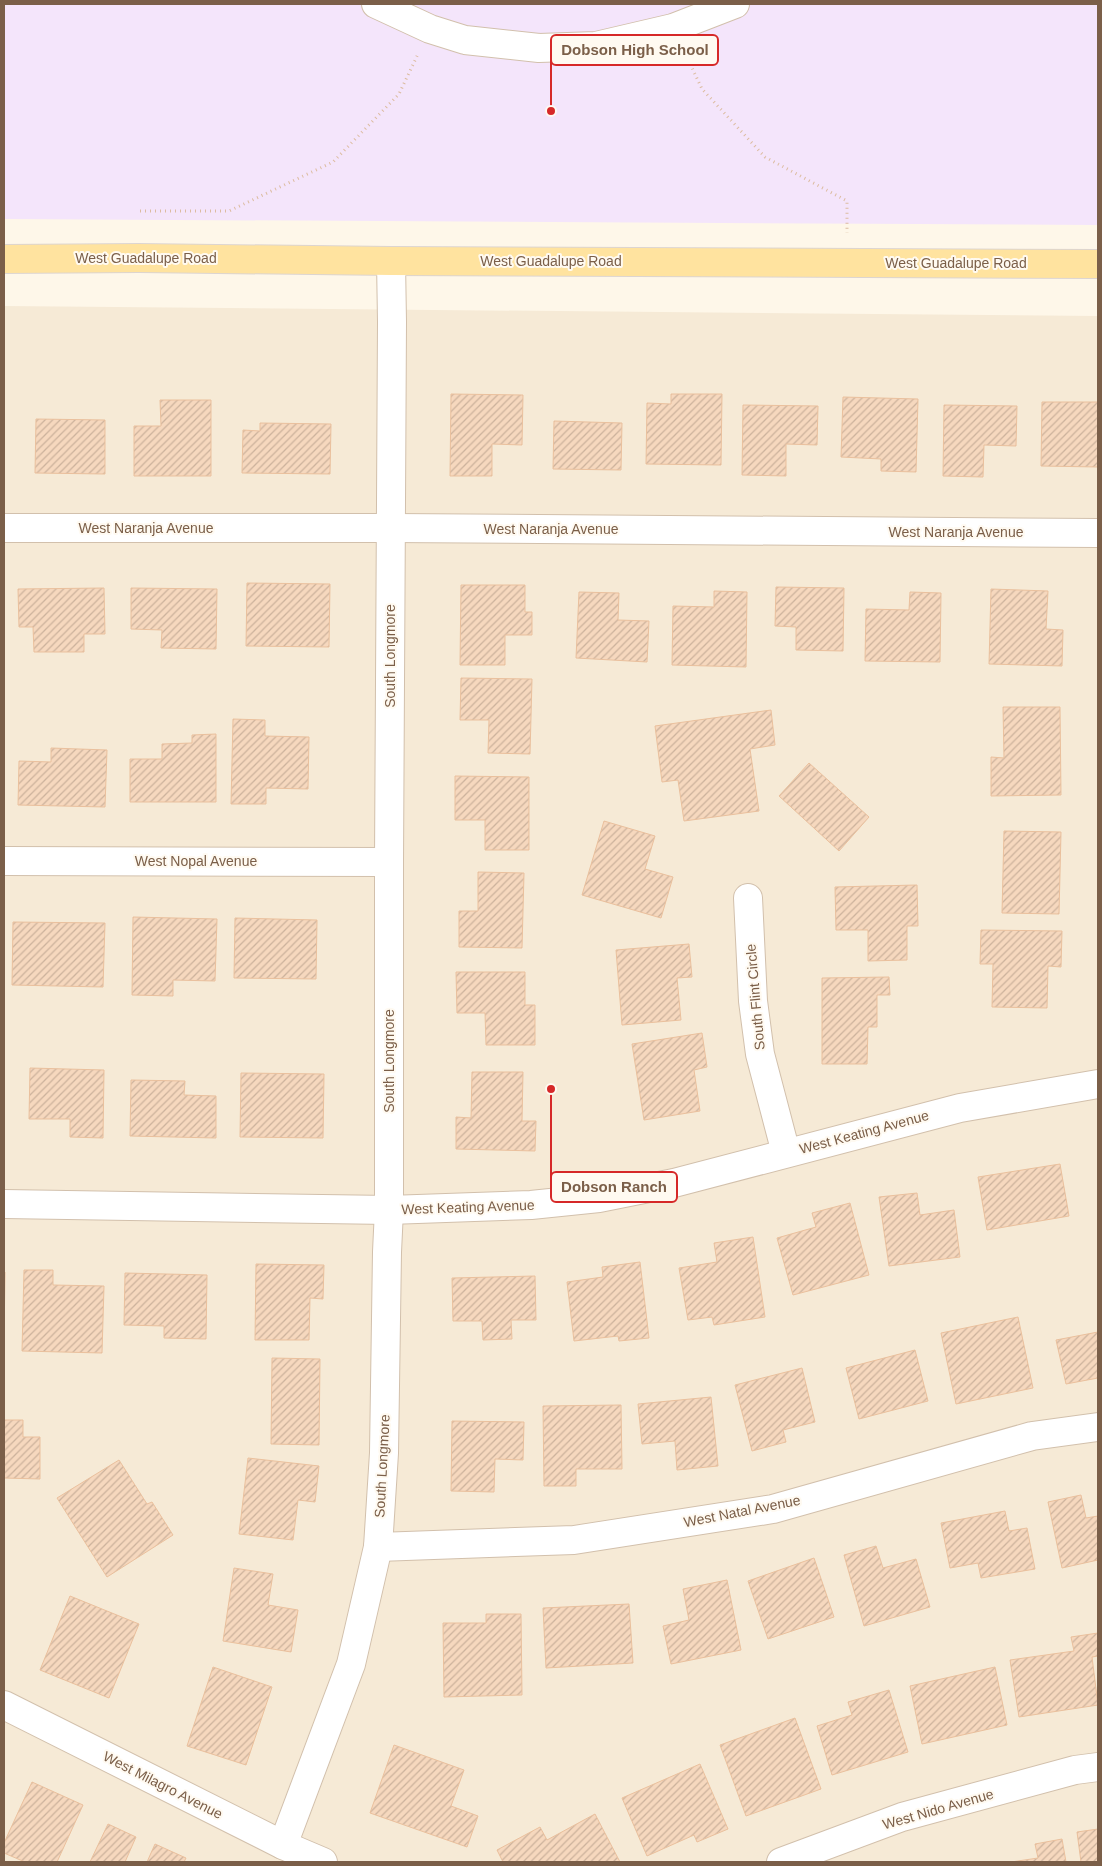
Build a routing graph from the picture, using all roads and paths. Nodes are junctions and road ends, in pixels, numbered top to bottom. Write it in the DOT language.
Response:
graph roads {
  1 [pos="376,4"];
  2 [pos="735,4"];
  3 [pos="674,28"];
  4 [pos="430,29"];
  5 [pos="140,211"];
  6 [pos="4,259"];
  7 [pos="391,261"];
  8 [pos="847,263"];
  9 [pos="1098,264"];
  10 [pos="4,528"];
  11 [pos="390,528"];
  12 [pos="1098,533"];
  13 [pos="4,861"];
  14 [pos="389,862"];
  15 [pos="748,898"];
  16 [pos="1098,1084"];
  17 [pos="786,1153"];
  18 [pos="4,1204"];
  19 [pos="389,1210"];
  20 [pos="1098,1427"];
  21 [pos="378,1547"];
  22 [pos="4,1705"];
  23 [pos="1098,1767"];
  24 [pos="283,1845"];
  25 [pos="322,1862"];
  26 [pos="781,1862"];
  1 -- 4 [label="street"];
  2 -- 3 [label="street"];
  3 -- 4 [label="street"];
  3 -- 8 [label="path"];
  4 -- 5 [label="path"];
  6 -- 7 [label="main road, West Guadalupe Road"];
  7 -- 8 [label="main road, West Guadalupe Road"];
  7 -- 11 [label="street, South Longmore"];
  8 -- 9 [label="main road, West Guadalupe Road"];
  10 -- 11 [label="street, West Naranja Avenue"];
  11 -- 12 [label="street, West Naranja Avenue"];
  11 -- 14 [label="street, South Longmore"];
  13 -- 14 [label="street, West Nopal Avenue"];
  14 -- 19 [label="street, South Longmore"];
  15 -- 17 [label="street, South Flint Circle"];
  16 -- 17 [label="street, West Keating Avenue"];
  17 -- 19 [label="street, West Keating Avenue"];
  18 -- 19 [label="street, West Keating Avenue"];
  19 -- 21 [label="street, South Longmore"];
  20 -- 21 [label="street, West Natal Avenue"];
  21 -- 24 [label="street, South Longmore"];
  22 -- 24 [label="street, West Milagro Avenue"];
  23 -- 26 [label="street, West Nido Avenue"];
  24 -- 25 [label="street, West Milagro Avenue"];
}
